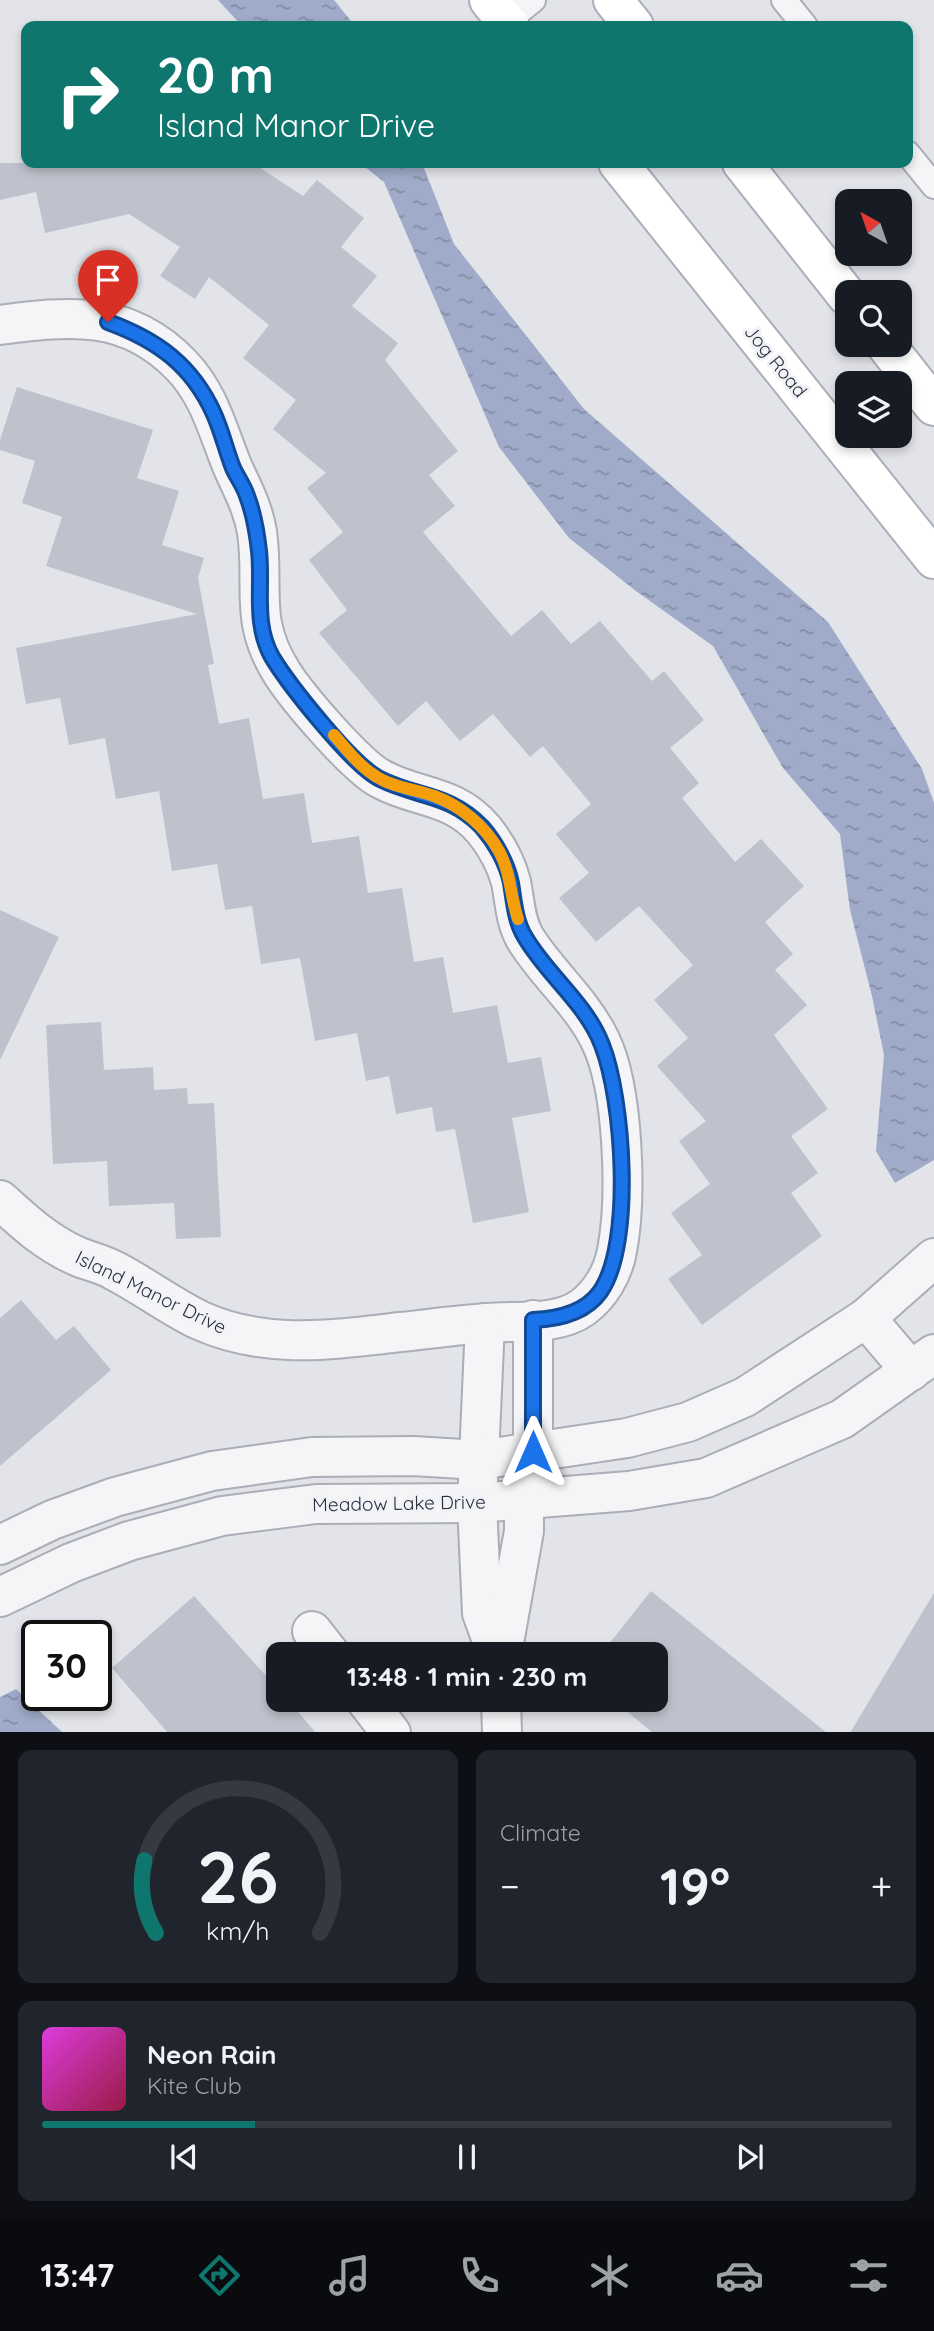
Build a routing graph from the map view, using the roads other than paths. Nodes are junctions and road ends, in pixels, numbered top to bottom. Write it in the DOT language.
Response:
graph roads {
  1 [pos="613,0"];
  2 [pos="784,0"];
  3 [pos="630,21"];
  4 [pos="802,21"];
  5 [pos="913,160"];
  6 [pos="622,168"];
  7 [pos="746,168"];
  8 [pos="934,186"];
  9 [pos="835,281"];
  10 [pos="0,325"];
  11 [pos="897,357"];
  12 [pos="929,390"];
  13 [pos="934,559"];
  14 [pos="0,1200"];
  15 [pos="934,1258"];
  16 [pos="866,1318"];
  17 [pos="533,1320"];
  18 [pos="485,1323"];
  19 [pos="923,1363"];
  20 [pos="533,1452"];
  21 [pos="479,1460"];
  22 [pos="524,1499"];
  23 [pos="477,1503"];
  24 [pos="0,1545"];
  25 [pos="0,1597"];
  26 [pos="495,1642"];
  27 [pos="502,1642"];
  28 [pos="375,1712"];
  29 [pos="501,1712"];
  30 [pos="391,1732"];
  31 [pos="502,1732"];
  1 -- 3 [label="main road"];
  2 -- 4 [label="lane"];
  5 -- 8 [label="lane"];
  6 -- 13 [label="main road, Jog Road"];
  7 -- 9 [label="main road"];
  10 -- 17 [label="street, Island Manor Drive"];
  11 -- 12 [label="main road"];
  14 -- 18 [label="street, Island Manor Drive"];
  15 -- 16 [label="street"];
  16 -- 19 [label="street, Meadow Lake Drive"];
  16 -- 20 [label="street"];
  17 -- 18 [label="street, Island Manor Drive"];
  17 -- 20 [label="street"];
  18 -- 21 [label="street"];
  19 -- 22 [label="street, Meadow Lake Drive"];
  20 -- 21 [label="street"];
  20 -- 22 [label="street"];
  21 -- 23 [label="street"];
  21 -- 24 [label="street"];
  22 -- 23 [label="street, Meadow Lake Drive"];
  22 -- 27 [label="street"];
  23 -- 25 [label="street, Meadow Lake Drive"];
  23 -- 26 [label="street"];
  28 -- 30 [label="street"];
  29 -- 31 [label="street"];
}
